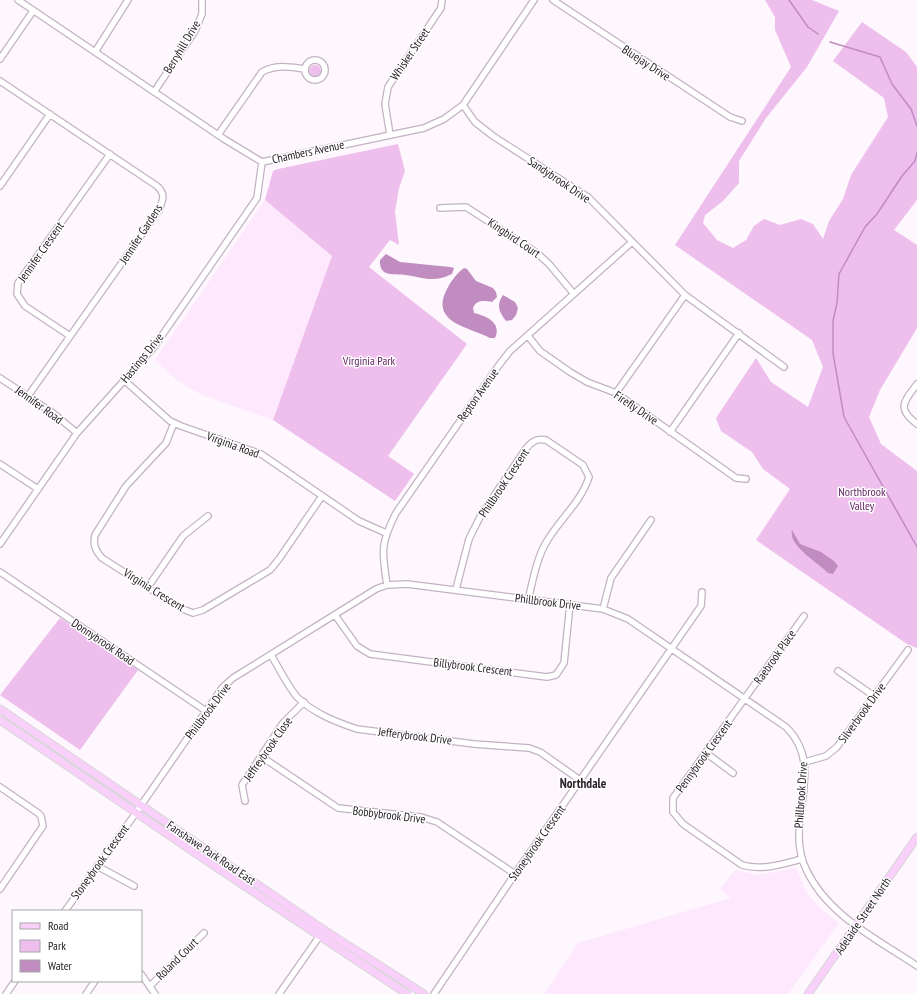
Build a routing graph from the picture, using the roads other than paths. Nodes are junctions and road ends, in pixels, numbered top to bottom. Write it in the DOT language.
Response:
graph roads {
  1 [pos="18,0"];
  2 [pos="128,0"];
  3 [pos="202,0"];
  4 [pos="442,0"];
  5 [pos="534,0"];
  6 [pos="553,0"];
  7 [pos="33,12"];
  8 [pos="95,52"];
  9 [pos="0,59"];
  10 [pos="305,68"];
  11 [pos="0,81"];
  12 [pos="154,92"];
  13 [pos="462,105"];
  14 [pos="50,114"];
  15 [pos="742,121"];
  16 [pos="218,135"];
  17 [pos="390,135"];
  18 [pos="110,154"];
  19 [pos="262,162"];
  20 [pos="0,186"];
  21 [pos="440,208"];
  22 [pos="632,242"];
  23 [pos="574,294"];
  24 [pos="685,295"];
  25 [pos="739,333"];
  26 [pos="70,336"];
  27 [pos="528,336"];
  28 [pos="784,367"];
  29 [pos="0,378"];
  30 [pos="124,380"];
  31 [pos="917,384"];
  32 [pos="616,393"];
  33 [pos="28,396"];
  34 [pos="174,423"];
  35 [pos="917,424"];
  36 [pos="670,432"];
  37 [pos="77,433"];
  38 [pos="0,464"];
  39 [pos="746,479"];
  40 [pos="38,489"];
  41 [pos="322,496"];
  42 [pos="208,516"];
  43 [pos="652,520"];
  44 [pos="386,533"];
  45 [pos="0,544"];
  46 [pos="0,572"];
  47 [pos="387,585"];
  48 [pos="148,587"];
  49 [pos="456,589"];
  50 [pos="702,592"];
  51 [pos="528,600"];
  52 [pos="570,604"];
  53 [pos="603,609"];
  54 [pos="335,615"];
  55 [pos="804,616"];
  56 [pos="672,648"];
  57 [pos="908,650"];
  58 [pos="271,655"];
  59 [pos="838,671"];
  60 [pos="874,696"];
  61 [pos="745,698"];
  62 [pos="304,702"];
  63 [pos="0,709"];
  64 [pos="206,711"];
  65 [pos="0,720"];
  66 [pos="706,753"];
  67 [pos="262,757"];
  68 [pos="805,762"];
  69 [pos="733,773"];
  70 [pos="580,780"];
  71 [pos="0,787"];
  72 [pos="245,801"];
  73 [pos="141,806"];
  74 [pos="136,813"];
  75 [pos="917,837"];
  76 [pos="802,860"];
  77 [pos="97,866"];
  78 [pos="515,874"];
  79 [pos="134,886"];
  80 [pos="0,889"];
  81 [pos="66,910"];
  82 [pos="856,925"];
  83 [pos="204,933"];
  84 [pos="319,937"];
  85 [pos="917,966"];
  86 [pos="142,975"];
  87 [pos="14,982"];
  88 [pos="94,982"];
  89 [pos="150,986"];
  90 [pos="6,994"];
  91 [pos="86,994"];
  92 [pos="155,994"];
  93 [pos="279,994"];
  94 [pos="407,994"];
  95 [pos="424,994"];
  96 [pos="434,994"];
  97 [pos="808,994"];
  1 -- 7 [label="street, Chambers Avenue"];
  2 -- 8 [label="street"];
  3 -- 12 [label="street, Berryhill Drive"];
  4 -- 17 [label="street, Whisker Street"];
  5 -- 13 [label="street, Chambers Avenue"];
  6 -- 15 [label="street, Bluejay Drive"];
  7 -- 8 [label="street, Chambers Avenue"];
  7 -- 9 [label="street"];
  8 -- 12 [label="street, Chambers Avenue"];
  10 -- 16 [label="street"];
  11 -- 14 [label="street, Jennifer Gardens"];
  12 -- 16 [label="street, Chambers Avenue"];
  13 -- 17 [label="street, Chambers Avenue"];
  13 -- 22 [label="street, Sandybrook Drive"];
  14 -- 18 [label="street, Jennifer Gardens"];
  14 -- 20 [label="street"];
  16 -- 19 [label="street, Chambers Avenue"];
  17 -- 19 [label="street, Chambers Avenue"];
  18 -- 26 [label="street, Jennifer Crescent"];
  18 -- 26 [label="street, Jennifer Gardens"];
  19 -- 30 [label="street, Hastings Drive"];
  21 -- 23 [label="street, Kingbird Court"];
  22 -- 23 [label="street, Repton Avenue"];
  22 -- 24 [label="street, Sandybrook Drive"];
  23 -- 27 [label="street, Repton Avenue"];
  24 -- 25 [label="street, Sandybrook Drive"];
  24 -- 32 [label="street"];
  25 -- 28 [label="street, Sandybrook Drive"];
  25 -- 36 [label="street"];
  26 -- 33 [label="street, Jennifer Gardens"];
  27 -- 32 [label="street, Firefly Drive"];
  27 -- 44 [label="street, Repton Avenue"];
  29 -- 33 [label="street, Jennifer Road"];
  30 -- 34 [label="street, Virginia Road"];
  30 -- 37 [label="street, Hastings Drive"];
  31 -- 35 [label="street"];
  32 -- 36 [label="street, Firefly Drive"];
  33 -- 37 [label="street, Jennifer Road"];
  34 -- 41 [label="street, Virginia Road"];
  34 -- 48 [label="street, Virginia Crescent"];
  36 -- 39 [label="street, Firefly Drive"];
  37 -- 40 [label="street, Hastings Drive"];
  38 -- 40 [label="street"];
  40 -- 45 [label="street, Hastings Drive"];
  41 -- 44 [label="street, Virginia Road"];
  41 -- 48 [label="street, Virginia Crescent"];
  42 -- 48 [label="street"];
  43 -- 53 [label="street"];
  44 -- 47 [label="street, Repton Avenue"];
  46 -- 64 [label="street, Donnybrook Road"];
  47 -- 49 [label="street, Phillbrook Drive"];
  47 -- 54 [label="street, Phillbrook Drive"];
  49 -- 51 [label="street, Phillbrook Drive"];
  49 -- 51 [label="street, Phillbrook Crescent"];
  50 -- 56 [label="street, Stoneybrook Crescent"];
  51 -- 52 [label="street, Phillbrook Drive"];
  52 -- 53 [label="street, Phillbrook Drive"];
  52 -- 54 [label="street, Billybrook Crescent"];
  53 -- 56 [label="street, Phillbrook Drive"];
  54 -- 58 [label="street, Phillbrook Drive"];
  55 -- 61 [label="street, Raebrook Place"];
  56 -- 61 [label="street, Phillbrook Drive"];
  56 -- 70 [label="street, Stoneybrook Crescent"];
  57 -- 60 [label="street, Silverbrook Drive"];
  58 -- 62 [label="street, Jefferybrook Drive"];
  58 -- 64 [label="street, Phillbrook Drive"];
  59 -- 60 [label="street"];
  60 -- 68 [label="street, Silverbrook Drive"];
  61 -- 66 [label="street, Pennybrook Crescent"];
  61 -- 68 [label="street, Phillbrook Drive"];
  62 -- 67 [label="street, Jeffreybrook Close"];
  62 -- 70 [label="street, Jefferybrook Drive"];
  63 -- 73 [label="main road, Fanshawe Park Road East"];
  64 -- 73 [label="street, Phillbrook Drive"];
  65 -- 74 [label="main road, Fanshawe Park Road East"];
  66 -- 69 [label="street"];
  66 -- 76 [label="street, Pennybrook Crescent"];
  67 -- 72 [label="street, Jeffreybrook Close"];
  67 -- 78 [label="street, Bobbybrook Drive"];
  68 -- 76 [label="street, Phillbrook Drive"];
  70 -- 78 [label="street, Stoneybrook Crescent"];
  71 -- 80 [label="street"];
  73 -- 74 [label="street, Phillbrook Drive"];
  73 -- 95 [label="main road, Fanshawe Park Road East"];
  74 -- 77 [label="street, Stoneybrook Crescent"];
  74 -- 84 [label="main road, Fanshawe Park Road East"];
  75 -- 82 [label="main road, Adelaide Street North"];
  76 -- 82 [label="street, Phillbrook Drive"];
  77 -- 79 [label="street"];
  77 -- 81 [label="street, Stoneybrook Crescent"];
  78 -- 96 [label="street, Stoneybrook Crescent"];
  82 -- 85 [label="street, Phillbrook Drive"];
  82 -- 97 [label="main road, Adelaide Street North"];
  83 -- 89 [label="street, Roland Court"];
  84 -- 93 [label="street"];
  84 -- 94 [label="main road, Fanshawe Park Road East"];
  86 -- 89 [label="street"];
  87 -- 90 [label="street"];
  88 -- 91 [label="street"];
  89 -- 92 [label="street"];
}
